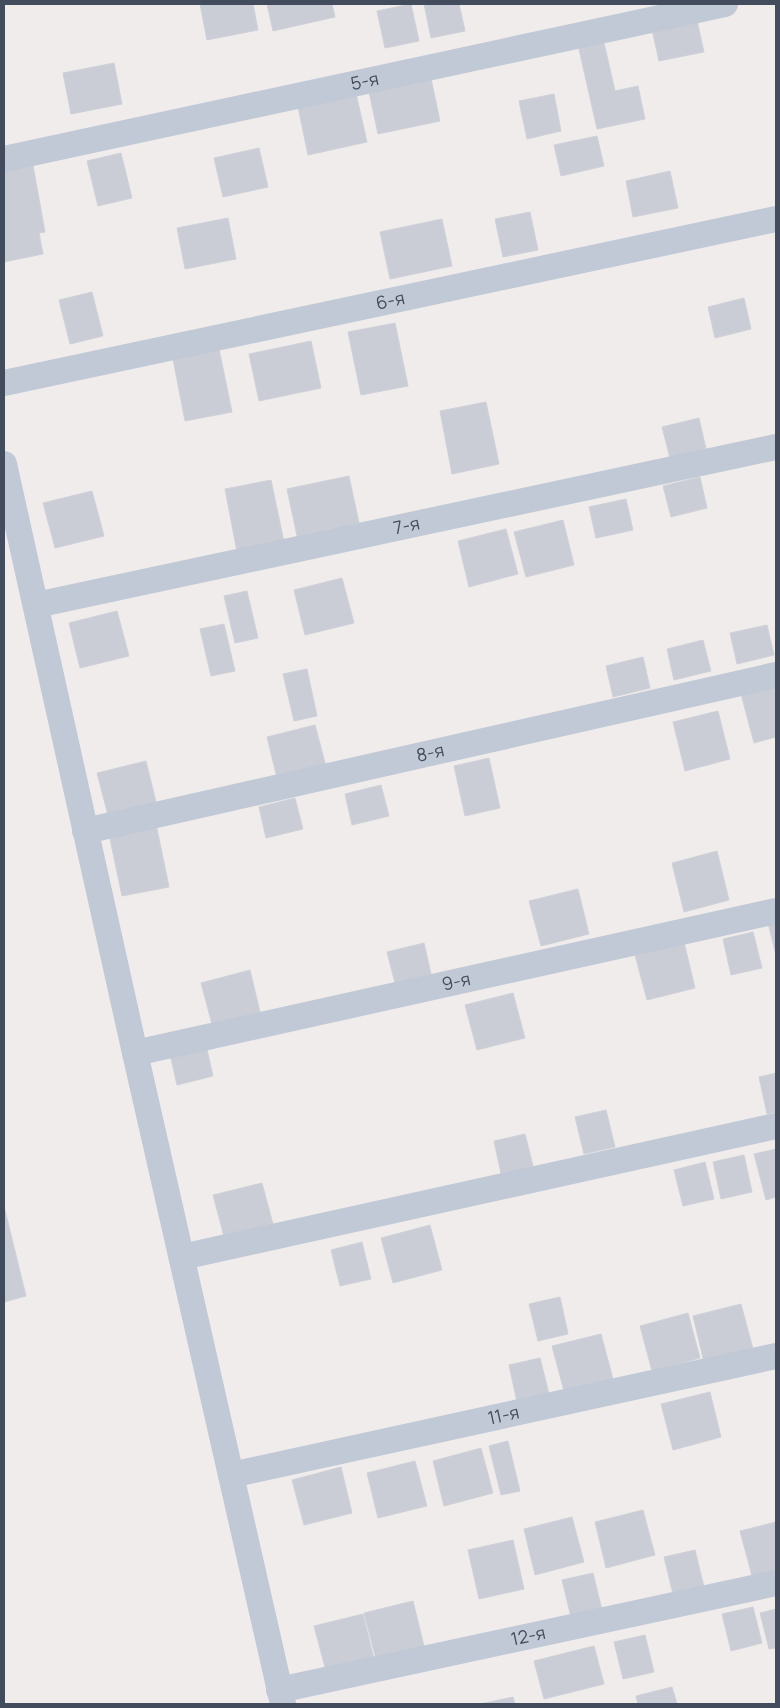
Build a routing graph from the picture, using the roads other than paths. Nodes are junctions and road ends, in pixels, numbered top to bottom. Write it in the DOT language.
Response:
graph roads {
  1 [pos="725,4"];
  2 [pos="4,160"];
  3 [pos="776,219"];
  4 [pos="4,383"];
  5 [pos="776,448"];
  6 [pos="4,464"];
  7 [pos="36,606"];
  8 [pos="776,675"];
  9 [pos="85,831"];
  10 [pos="776,911"];
  11 [pos="134,1053"];
  12 [pos="776,1126"];
  13 [pos="182,1257"];
  14 [pos="776,1356"];
  15 [pos="231,1475"];
  16 [pos="776,1583"];
  17 [pos="281,1697"];
  1 -- 2 [label="street, 5-я"];
  3 -- 4 [label="street, 6-я"];
  5 -- 7 [label="street, 7-я"];
  6 -- 7 [label="street"];
  7 -- 9 [label="street"];
  8 -- 9 [label="street, 8-я"];
  9 -- 11 [label="street"];
  10 -- 11 [label="street, 9-я"];
  11 -- 13 [label="street"];
  12 -- 13 [label="street"];
  13 -- 15 [label="street"];
  14 -- 15 [label="street, 11-я"];
  15 -- 17 [label="street"];
  16 -- 17 [label="street, 12-я"];
}
